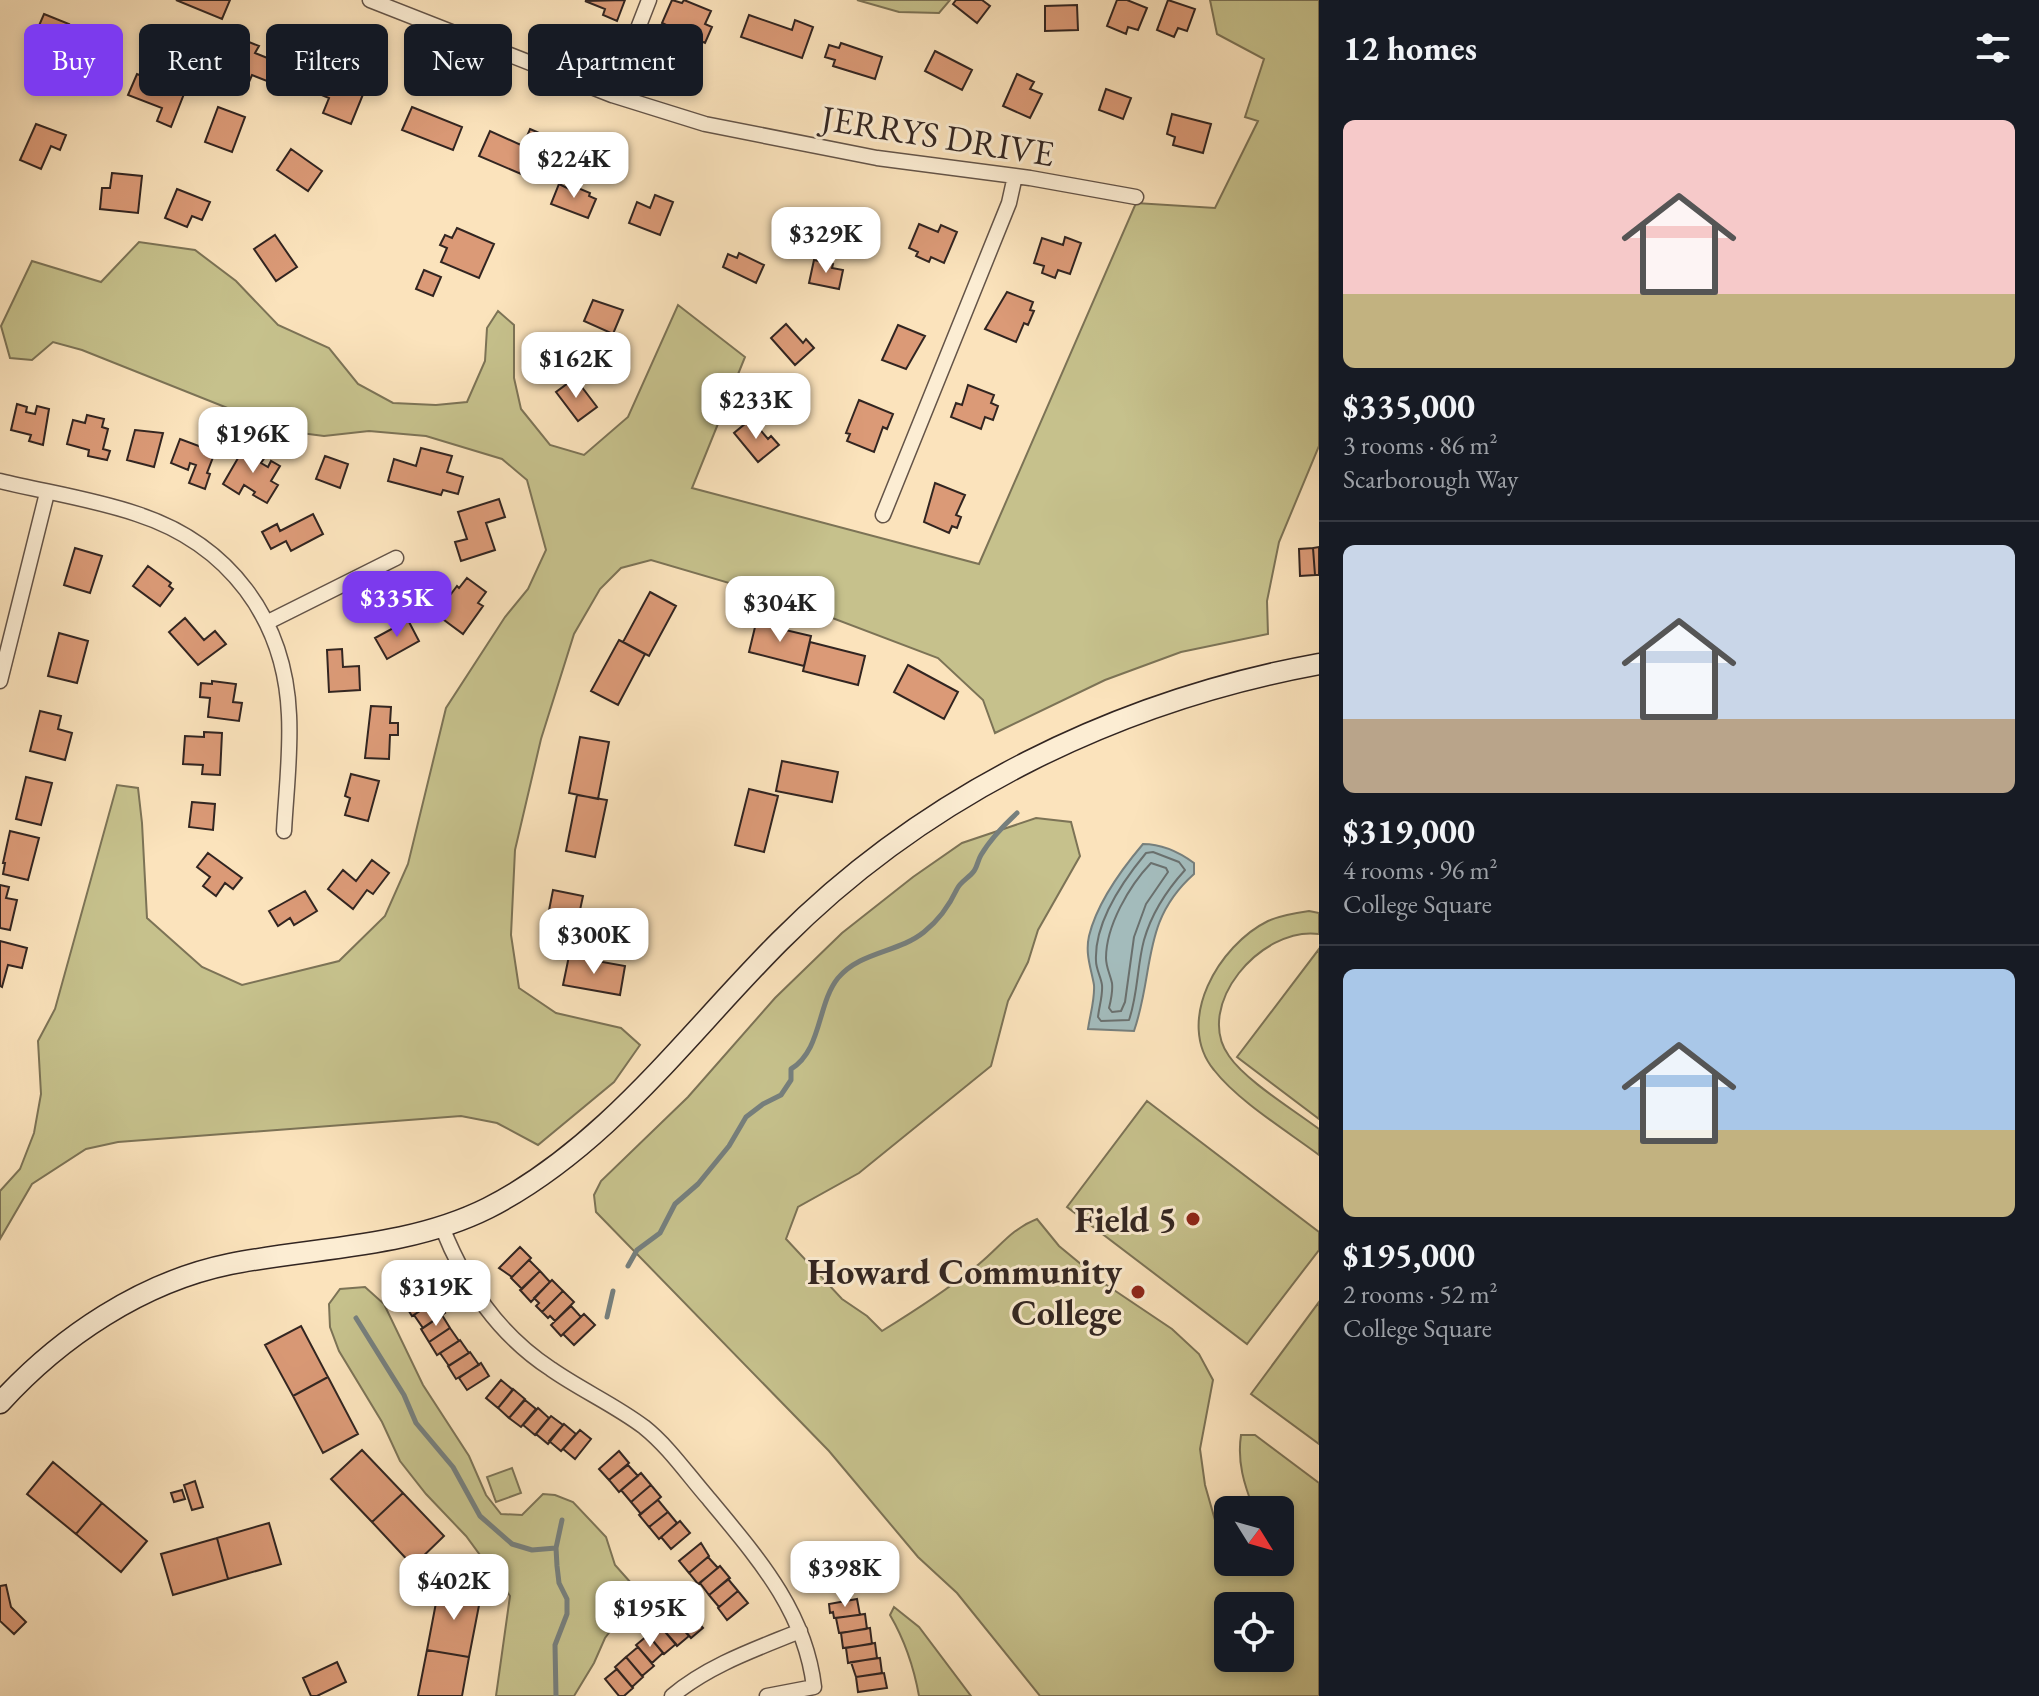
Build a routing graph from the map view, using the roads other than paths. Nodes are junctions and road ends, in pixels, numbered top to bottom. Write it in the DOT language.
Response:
graph roads {
  1 [pos="370,0"];
  2 [pos="649,0"];
  3 [pos="640,24"];
  4 [pos="528,64"];
  5 [pos="615,96"];
  6 [pos="1015,176"];
  7 [pos="1136,197"];
  8 [pos="0,481"];
  9 [pos="47,493"];
  10 [pos="883,515"];
  11 [pos="396,558"];
  12 [pos="268,622"];
  13 [pos="1319,664"];
  14 [pos="0,681"];
  15 [pos="284,831"];
  16 [pos="442,1227"];
  17 [pos="0,1403"];
  18 [pos="800,1631"];
  19 [pos="672,1696"];
  20 [pos="767,1696"];
  1 -- 4 [label="street, JERRYS DRIVE"];
  2 -- 3 [label="street"];
  5 -- 6 [label="street, JERRYS DRIVE"];
  6 -- 7 [label="street, JERRYS DRIVE"];
  6 -- 10 [label="street"];
  8 -- 9 [label="street"];
  9 -- 12 [label="street"];
  9 -- 14 [label="street"];
  11 -- 12 [label="street"];
  12 -- 15 [label="street"];
  13 -- 16 [label="street"];
  16 -- 17 [label="street"];
  16 -- 18 [label="street"];
  18 -- 19 [label="street"];
  18 -- 20 [label="street"];
}
